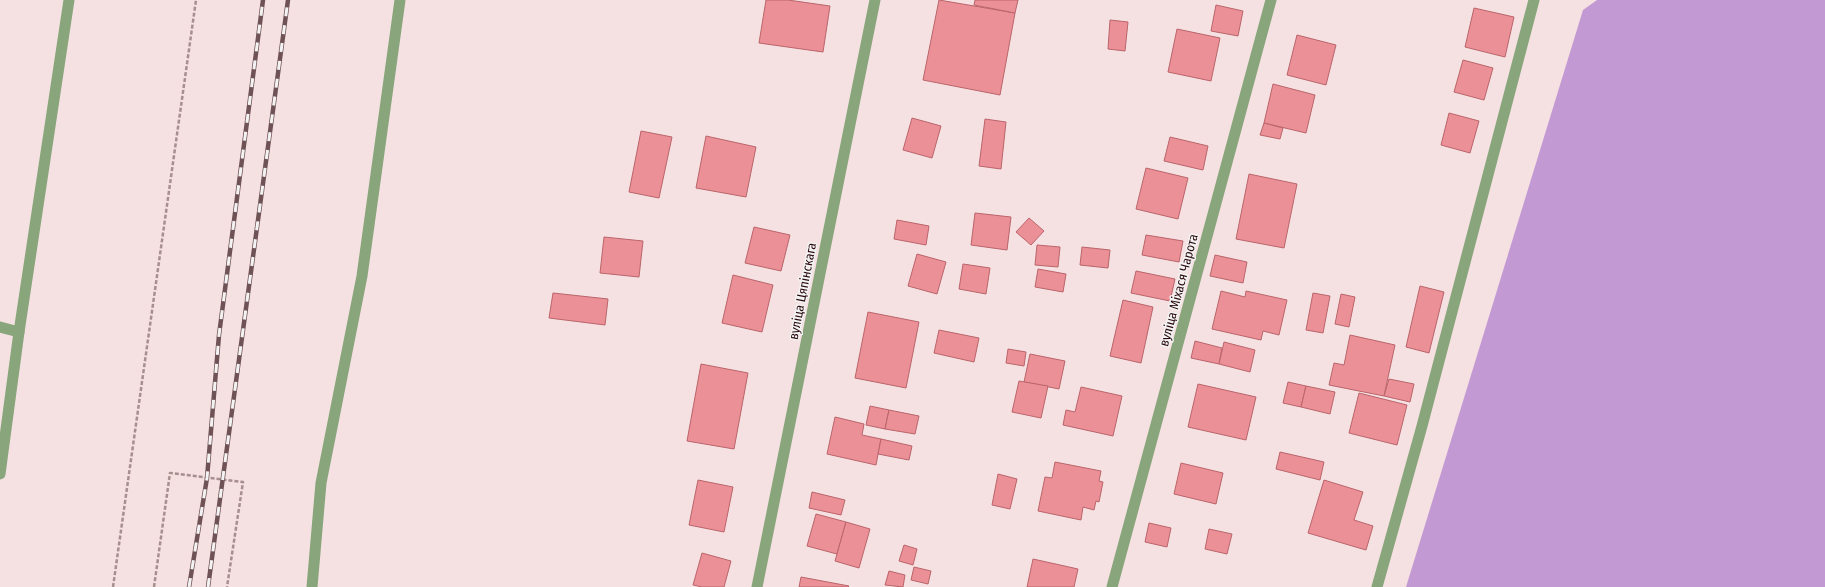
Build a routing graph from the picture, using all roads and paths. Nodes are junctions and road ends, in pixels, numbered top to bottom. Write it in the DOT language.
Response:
graph roads {
  1 [pos="69,0"];
  2 [pos="196,0"];
  3 [pos="400,0"];
  4 [pos="875,0"];
  5 [pos="1271,0"];
  6 [pos="1534,0"];
  7 [pos="0,327"];
  8 [pos="19,332"];
  9 [pos="0,474"];
  10 [pos="113,587"];
  11 [pos="154,587"];
  12 [pos="227,587"];
  13 [pos="312,587"];
  14 [pos="757,587"];
  15 [pos="1112,587"];
  16 [pos="1377,587"];
  1 -- 8 [label="street"];
  2 -- 10 [label="path"];
  3 -- 13 [label="street"];
  4 -- 14 [label="street, вуліца Цяпінскага"];
  5 -- 15 [label="street, вуліца Міхася Чарота"];
  6 -- 16 [label="street"];
  7 -- 8 [label="street"];
  8 -- 9 [label="street"];
  11 -- 12 [label="path"];
}
